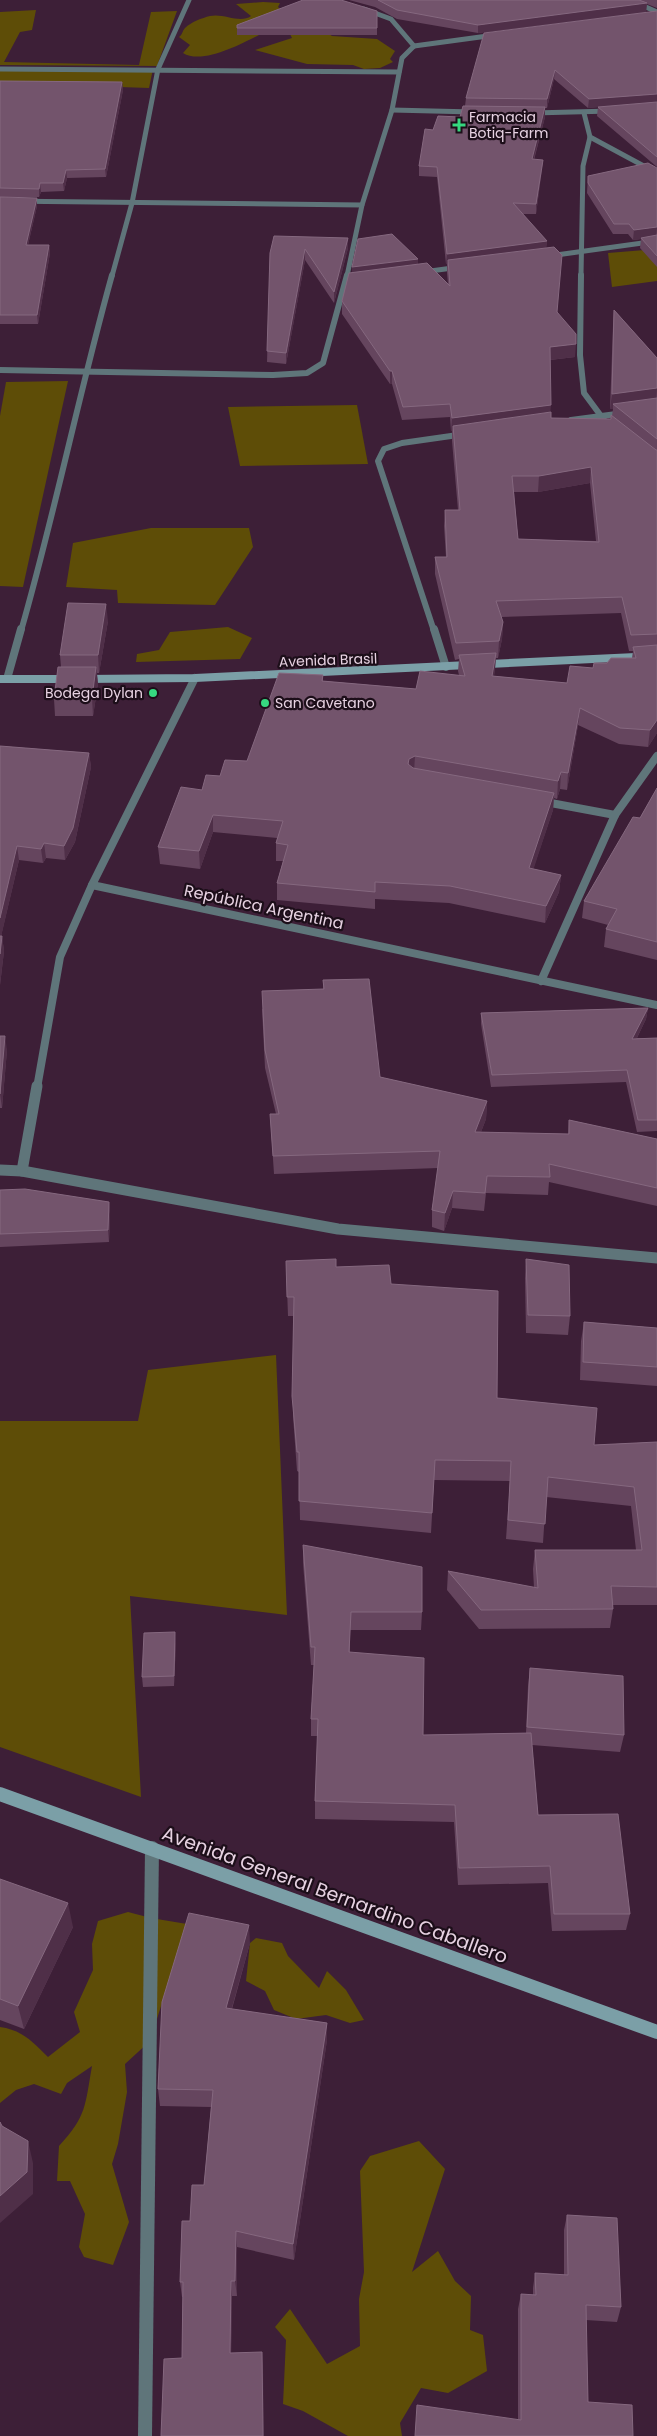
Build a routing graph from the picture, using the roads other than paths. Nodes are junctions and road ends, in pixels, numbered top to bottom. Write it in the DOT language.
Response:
graph roads {
  1 [pos="189,0"];
  2 [pos="630,0"];
  3 [pos="356,7"];
  4 [pos="657,13"];
  5 [pos="647,16"];
  6 [pos="502,34"];
  7 [pos="414,46"];
  8 [pos="0,69"];
  9 [pos="158,69"];
  10 [pos="399,72"];
  11 [pos="392,110"];
  12 [pos="620,110"];
  13 [pos="481,112"];
  14 [pos="528,113"];
  15 [pos="584,113"];
  16 [pos="590,137"];
  17 [pos="657,173"];
  18 [pos="0,201"];
  19 [pos="132,203"];
  20 [pos="362,204"];
  21 [pos="657,241"];
  22 [pos="582,252"];
  23 [pos="543,256"];
  24 [pos="464,266"];
  25 [pos="415,272"];
  26 [pos="356,280"];
  27 [pos="346,281"];
  28 [pos="0,370"];
  29 [pos="85,370"];
  30 [pos="628,412"];
  31 [pos="600,416"];
  32 [pos="560,422"];
  33 [pos="614,428"];
  34 [pos="471,434"];
  35 [pos="657,656"];
  36 [pos="446,668"];
  37 [pos="195,678"];
  38 [pos="4,679"];
  39 [pos="657,756"];
  40 [pos="528,799"];
  41 [pos="615,814"];
  42 [pos="92,885"];
  43 [pos="541,981"];
  44 [pos="657,1005"];
  45 [pos="0,1170"];
  46 [pos="22,1171"];
  47 [pos="657,1258"];
  48 [pos="0,1794"];
  49 [pos="152,1848"];
  50 [pos="657,2032"];
  51 [pos="145,2436"];
  1 -- 9 [label="street"];
  2 -- 4 [label="street"];
  3 -- 7 [label="street"];
  4 -- 5 [label="street"];
  6 -- 7 [label="street"];
  7 -- 10 [label="street"];
  8 -- 9 [label="street"];
  9 -- 10 [label="street"];
  9 -- 19 [label="street"];
  10 -- 11 [label="street"];
  11 -- 13 [label="street"];
  11 -- 20 [label="street"];
  12 -- 15 [label="street"];
  14 -- 15 [label="street"];
  15 -- 16 [label="street"];
  16 -- 17 [label="street"];
  16 -- 22 [label="street"];
  18 -- 19 [label="street"];
  19 -- 20 [label="street"];
  19 -- 29 [label="street"];
  20 -- 27 [label="street"];
  21 -- 22 [label="street"];
  22 -- 23 [label="street"];
  22 -- 31 [label="street"];
  24 -- 25 [label="street"];
  26 -- 27 [label="street"];
  27 -- 29 [label="street"];
  28 -- 29 [label="street"];
  29 -- 38 [label="street"];
  30 -- 31 [label="street"];
  31 -- 32 [label="street"];
  31 -- 33 [label="street"];
  34 -- 36 [label="street"];
  35 -- 36 [label="street, Avenida Brasil"];
  36 -- 37 [label="street, Avenida Brasil"];
  37 -- 38 [label="street, Avenida Brasil"];
  37 -- 42 [label="street"];
  39 -- 41 [label="street"];
  40 -- 41 [label="street"];
  41 -- 43 [label="street"];
  42 -- 43 [label="street, República Argentina"];
  42 -- 46 [label="street"];
  43 -- 44 [label="street, República Argentina"];
  45 -- 46 [label="street"];
  46 -- 47 [label="street"];
  48 -- 49 [label="street, Avenida General Bernardino Caballero"];
  49 -- 50 [label="street, Avenida General Bernardino Caballero"];
  49 -- 51 [label="street"];
}
